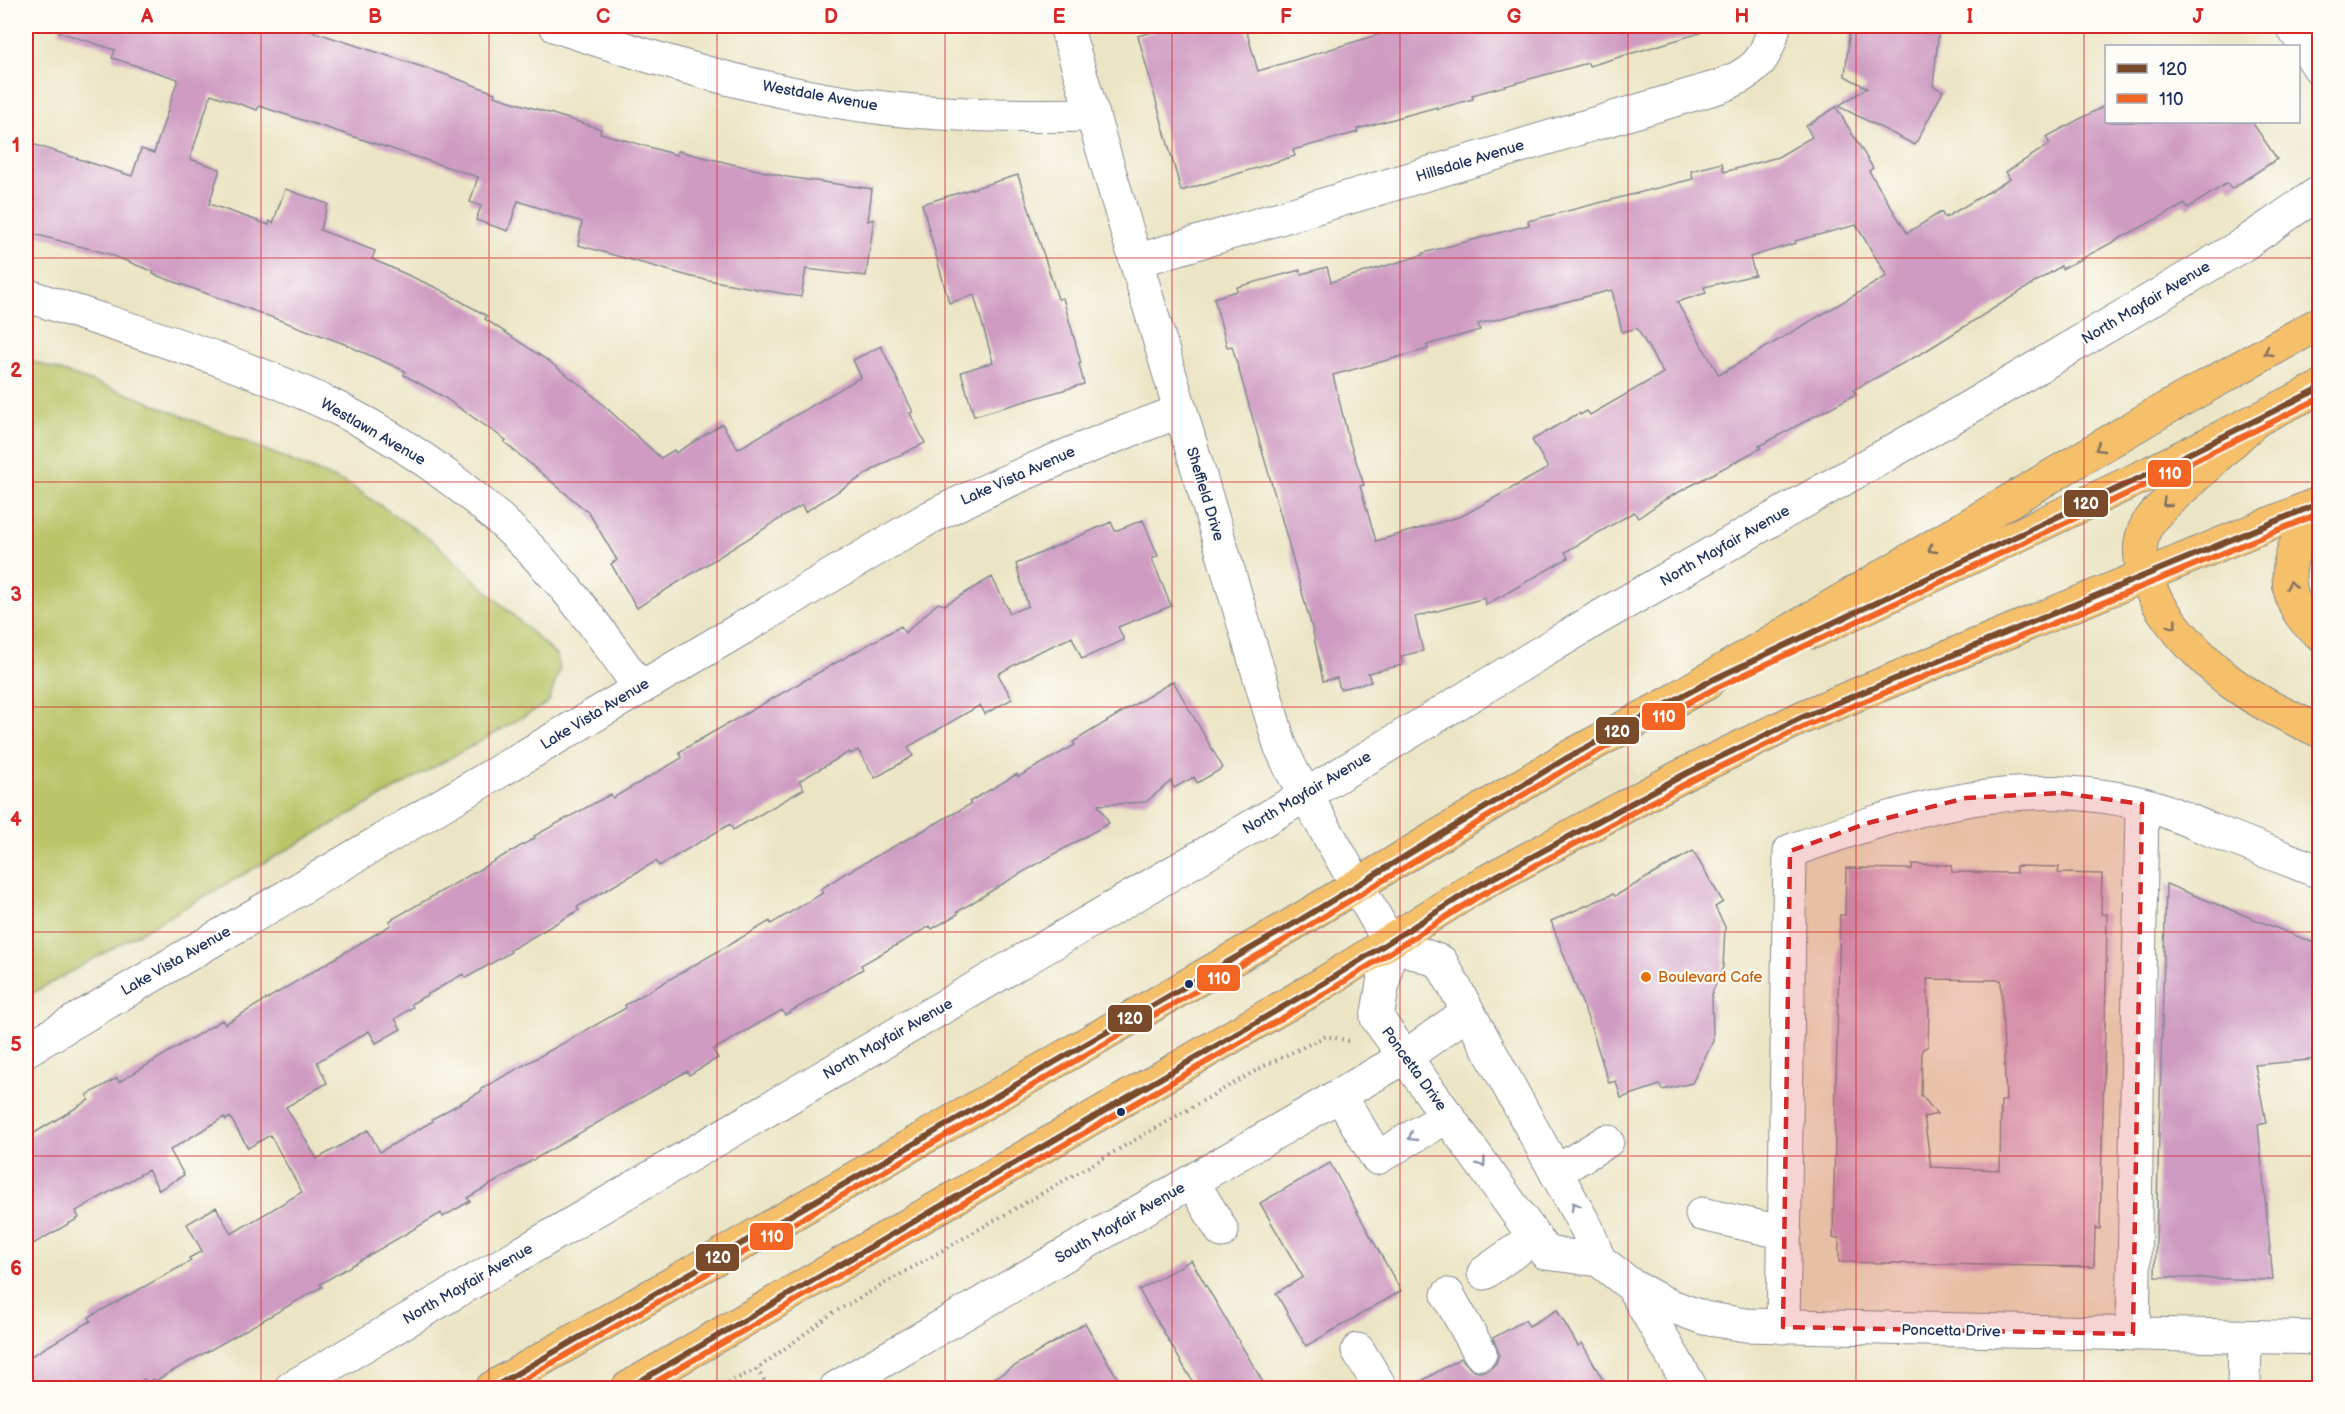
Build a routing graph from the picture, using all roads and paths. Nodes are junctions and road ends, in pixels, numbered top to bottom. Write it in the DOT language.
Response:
graph roads {
  1 [pos="556,26"];
  2 [pos="1066,26"];
  3 [pos="1774,26"];
  4 [pos="2292,26"];
  5 [pos="2319,69"];
  6 [pos="1093,115"];
  7 [pos="2319,192"];
  8 [pos="1136,261"];
  9 [pos="26,295"];
  10 [pos="2319,323"];
  11 [pos="2319,388"];
  12 [pos="1181,411"];
  13 [pos="2255,421"];
  14 [pos="2319,503"];
  15 [pos="2319,508"];
  16 [pos="2145,574"];
  17 [pos="2319,634"];
  18 [pos="640,688"];
  19 [pos="1680,696"];
  20 [pos="2319,731"];
  21 [pos="1306,795"];
  22 [pos="2142,804"];
  23 [pos="2319,872"];
  24 [pos="1356,885"];
  25 [pos="1390,943"];
  26 [pos="1468,1012"];
  27 [pos="1352,1041"];
  28 [pos="26,1050"];
  29 [pos="1405,1057"];
  30 [pos="1340,1095"];
  31 [pos="1448,1116"];
  32 [pos="1607,1141"];
  33 [pos="1556,1172"];
  34 [pos="1192,1181"];
  35 [pos="1702,1214"];
  36 [pos="1222,1231"];
  37 [pos="1785,1233"];
  38 [pos="1535,1237"];
  39 [pos="1599,1260"];
  40 [pos="1484,1273"];
  41 [pos="1632,1286"];
  42 [pos="1448,1295"];
  43 [pos="1783,1327"];
  44 [pos="2133,1334"];
  45 [pos="2245,1337"];
  46 [pos="2319,1338"];
  47 [pos="1358,1350"];
  48 [pos="1480,1353"];
  49 [pos="757,1369"];
  50 [pos="291,1389"];
  51 [pos="492,1389"];
  52 [pos="628,1389"];
  53 [pos="717,1389"];
  54 [pos="769,1389"];
  55 [pos="836,1389"];
  56 [pos="1381,1389"];
  57 [pos="1691,1389"];
  58 [pos="2244,1389"];
  1 -- 6 [label="street, Westdale Avenue"];
  2 -- 6 [label="street, Sheffield Drive"];
  3 -- 8 [label="street, Hillsdale Avenue"];
  4 -- 5 [label="street"];
  6 -- 8 [label="street, Sheffield Drive"];
  7 -- 21 [label="street, North Mayfair Avenue"];
  8 -- 12 [label="street, Sheffield Drive"];
  9 -- 18 [label="street, Westlawn Avenue"];
  10 -- 19 [label="main road, one-way"];
  11 -- 13 [label="main road"];
  12 -- 18 [label="street, Lake Vista Avenue"];
  12 -- 21 [label="street, Sheffield Drive"];
  13 -- 16 [label="main road, one-way"];
  13 -- 19 [label="main road"];
  14 -- 16 [label="main road"];
  17 -- 15 [label="main road, one-way"];
  16 -- 20 [label="main road, one-way"];
  16 -- 25 [label="main road"];
  18 -- 28 [label="street, Lake Vista Avenue"];
  19 -- 24 [label="main road"];
  21 -- 24 [label="street, Sheffield Drive"];
  21 -- 50 [label="street, North Mayfair Avenue"];
  22 -- 23 [label="street"];
  22 -- 37 [label="street"];
  22 -- 44 [label="street"];
  24 -- 25 [label="street, Sheffield Drive"];
  24 -- 51 [label="main road"];
  25 -- 26 [label="street"];
  25 -- 29 [label="street, Poncetta Drive"];
  25 -- 52 [label="main road"];
  26 -- 29 [label="street, South Mayfair Avenue"];
  26 -- 33 [label="street"];
  27 -- 49 [label="path"];
  29 -- 30 [label="street, South Mayfair Avenue"];
  29 -- 31 [label="street, Poncetta Drive"];
  31 -- 30 [label="street, one-way"];
  30 -- 34 [label="street, South Mayfair Avenue"];
  31 -- 38 [label="street, Poncetta Drive, one-way"];
  32 -- 33 [label="street"];
  39 -- 33 [label="street, one-way"];
  34 -- 36 [label="street"];
  34 -- 55 [label="street, South Mayfair Avenue"];
  35 -- 37 [label="street"];
  37 -- 43 [label="street"];
  38 -- 39 [label="street, Poncetta Drive"];
  38 -- 40 [label="street"];
  39 -- 41 [label="street, Poncetta Drive"];
  41 -- 43 [label="street, Poncetta Drive"];
  41 -- 57 [label="street"];
  42 -- 48 [label="street"];
  43 -- 44 [label="street, Poncetta Drive"];
  44 -- 45 [label="street, Poncetta Drive"];
  45 -- 46 [label="street, Poncetta Drive"];
  45 -- 58 [label="street"];
  47 -- 56 [label="street"];
  49 -- 53 [label="path"];
  49 -- 54 [label="path"];
}
